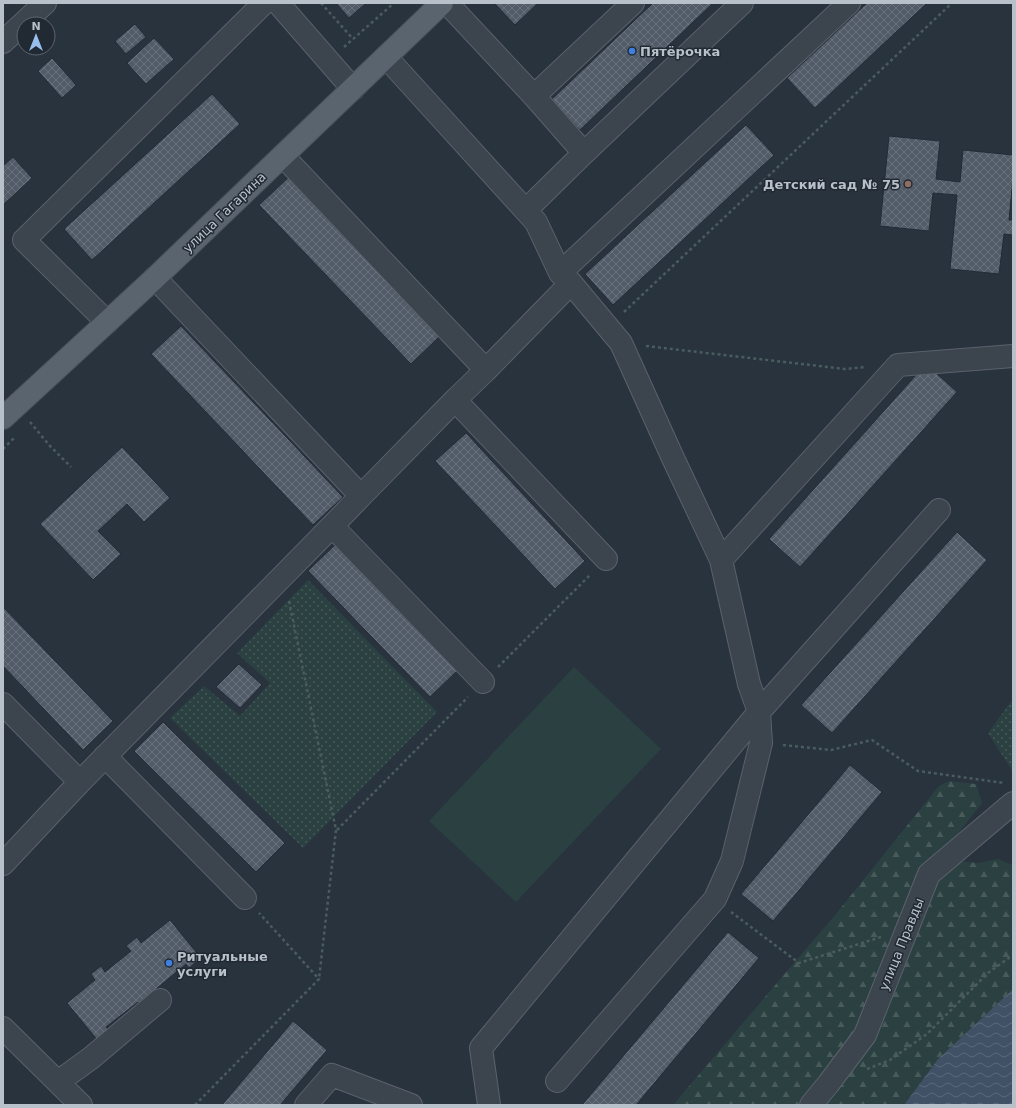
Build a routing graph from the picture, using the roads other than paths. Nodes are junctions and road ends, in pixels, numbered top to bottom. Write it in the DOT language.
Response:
graph roads {
  1 [pos="45,3"];
  2 [pos="264,3"];
  3 [pos="278,3"];
  4 [pos="442,3"];
  5 [pos="447,3"];
  6 [pos="633,3"];
  7 [pos="742,3"];
  8 [pos="849,3"];
  9 [pos="3,42"];
  10 [pos="386,57"];
  11 [pos="353,89"];
  12 [pos="534,96"];
  13 [pos="584,153"];
  14 [pos="283,156"];
  15 [pos="526,210"];
  16 [pos="155,278"];
  17 [pos="566,278"];
  18 [pos="107,322"];
  19 [pos="1013,356"];
  20 [pos="486,370"];
  21 [pos="455,400"];
  22 [pos="10,411"];
  23 [pos="360,496"];
  24 [pos="939,510"];
  25 [pos="332,526"];
  26 [pos="606,559"];
  27 [pos="721,560"];
  28 [pos="484,682"];
  29 [pos="3,704"];
  30 [pos="759,712"];
  31 [pos="105,756"];
  32 [pos="80,782"];
  33 [pos="1013,803"];
  34 [pos="3,864"];
  35 [pos="245,898"];
  36 [pos="160,1000"];
  37 [pos="3,1028"];
  38 [pos="557,1081"];
  39 [pos="58,1082"];
  40 [pos="80,1105"];
  41 [pos="306,1105"];
  42 [pos="411,1105"];
  43 [pos="489,1105"];
  44 [pos="812,1105"];
  1 -- 9 [label="street"];
  2 -- 18 [label="street"];
  3 -- 11 [label="street"];
  4 -- 10 [label="main road, улица Гагарина"];
  5 -- 12 [label="street"];
  6 -- 12 [label="street"];
  7 -- 13 [label="street"];
  8 -- 17 [label="street"];
  10 -- 11 [label="main road, улица Гагарина"];
  10 -- 15 [label="street"];
  11 -- 14 [label="main road, улица Гагарина"];
  12 -- 13 [label="street"];
  13 -- 15 [label="street"];
  14 -- 16 [label="main road, улица Гагарина"];
  14 -- 20 [label="street"];
  15 -- 17 [label="street"];
  16 -- 18 [label="main road, улица Гагарина"];
  16 -- 23 [label="street"];
  17 -- 20 [label="street"];
  17 -- 27 [label="street"];
  18 -- 22 [label="main road, улица Гагарина"];
  19 -- 27 [label="street"];
  20 -- 21 [label="street"];
  21 -- 23 [label="street"];
  21 -- 26 [label="street"];
  23 -- 25 [label="street"];
  24 -- 30 [label="street"];
  25 -- 28 [label="street"];
  25 -- 31 [label="street"];
  27 -- 30 [label="street"];
  29 -- 32 [label="street"];
  30 -- 38 [label="street"];
  30 -- 43 [label="street"];
  31 -- 32 [label="street"];
  31 -- 35 [label="street"];
  32 -- 34 [label="street"];
  33 -- 44 [label="street, улица Правды"];
  36 -- 39 [label="street"];
  37 -- 39 [label="street"];
  39 -- 40 [label="street"];
  41 -- 42 [label="street"];
}
